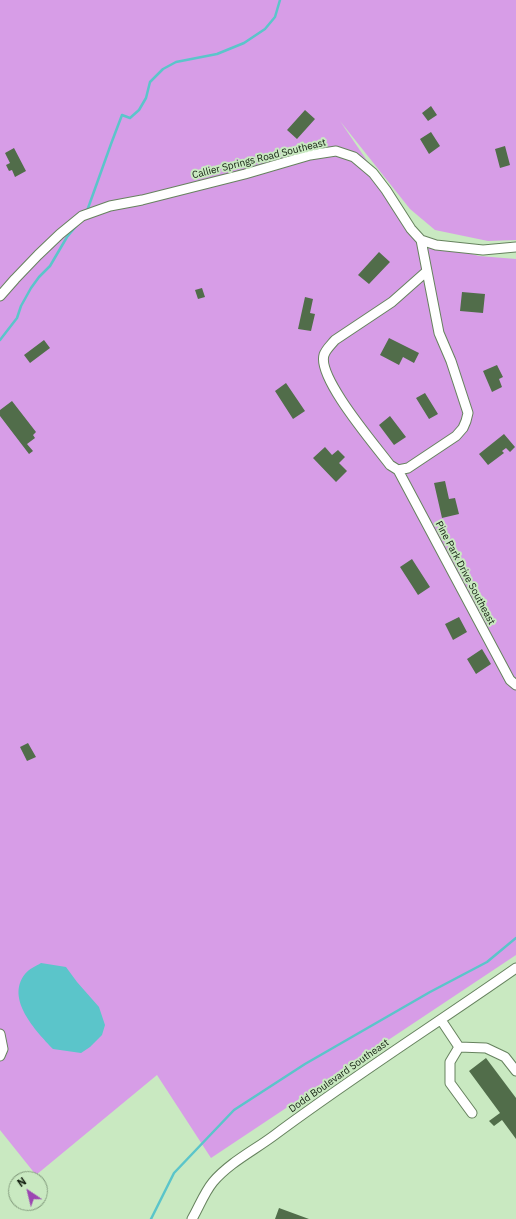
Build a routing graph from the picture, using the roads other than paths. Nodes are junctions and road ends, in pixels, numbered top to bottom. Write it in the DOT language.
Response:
graph roads {
  1 [pos="420,240"];
  2 [pos="516,247"];
  3 [pos="427,271"];
  4 [pos="0,296"];
  5 [pos="398,470"];
  6 [pos="516,685"];
  7 [pos="516,968"];
  8 [pos="441,1020"];
  9 [pos="0,1034"];
  10 [pos="459,1047"];
  11 [pos="0,1056"];
  12 [pos="516,1072"];
  13 [pos="472,1113"];
  14 [pos="192,1219"];
  1 -- 2 [label="street"];
  1 -- 3 [label="street"];
  1 -- 4 [label="street, Callier Springs Road Southeast"];
  3 -- 5 [label="street"];
  3 -- 5 [label="street, Pine Park Drive Southeast"];
  5 -- 6 [label="street, Pine Park Drive Southeast"];
  7 -- 8 [label="street, Dodd Boulevard Southeast"];
  8 -- 10 [label="street"];
  8 -- 14 [label="street, Dodd Boulevard Southeast"];
  9 -- 11 [label="street"];
  10 -- 12 [label="street"];
  10 -- 13 [label="street"];
}
